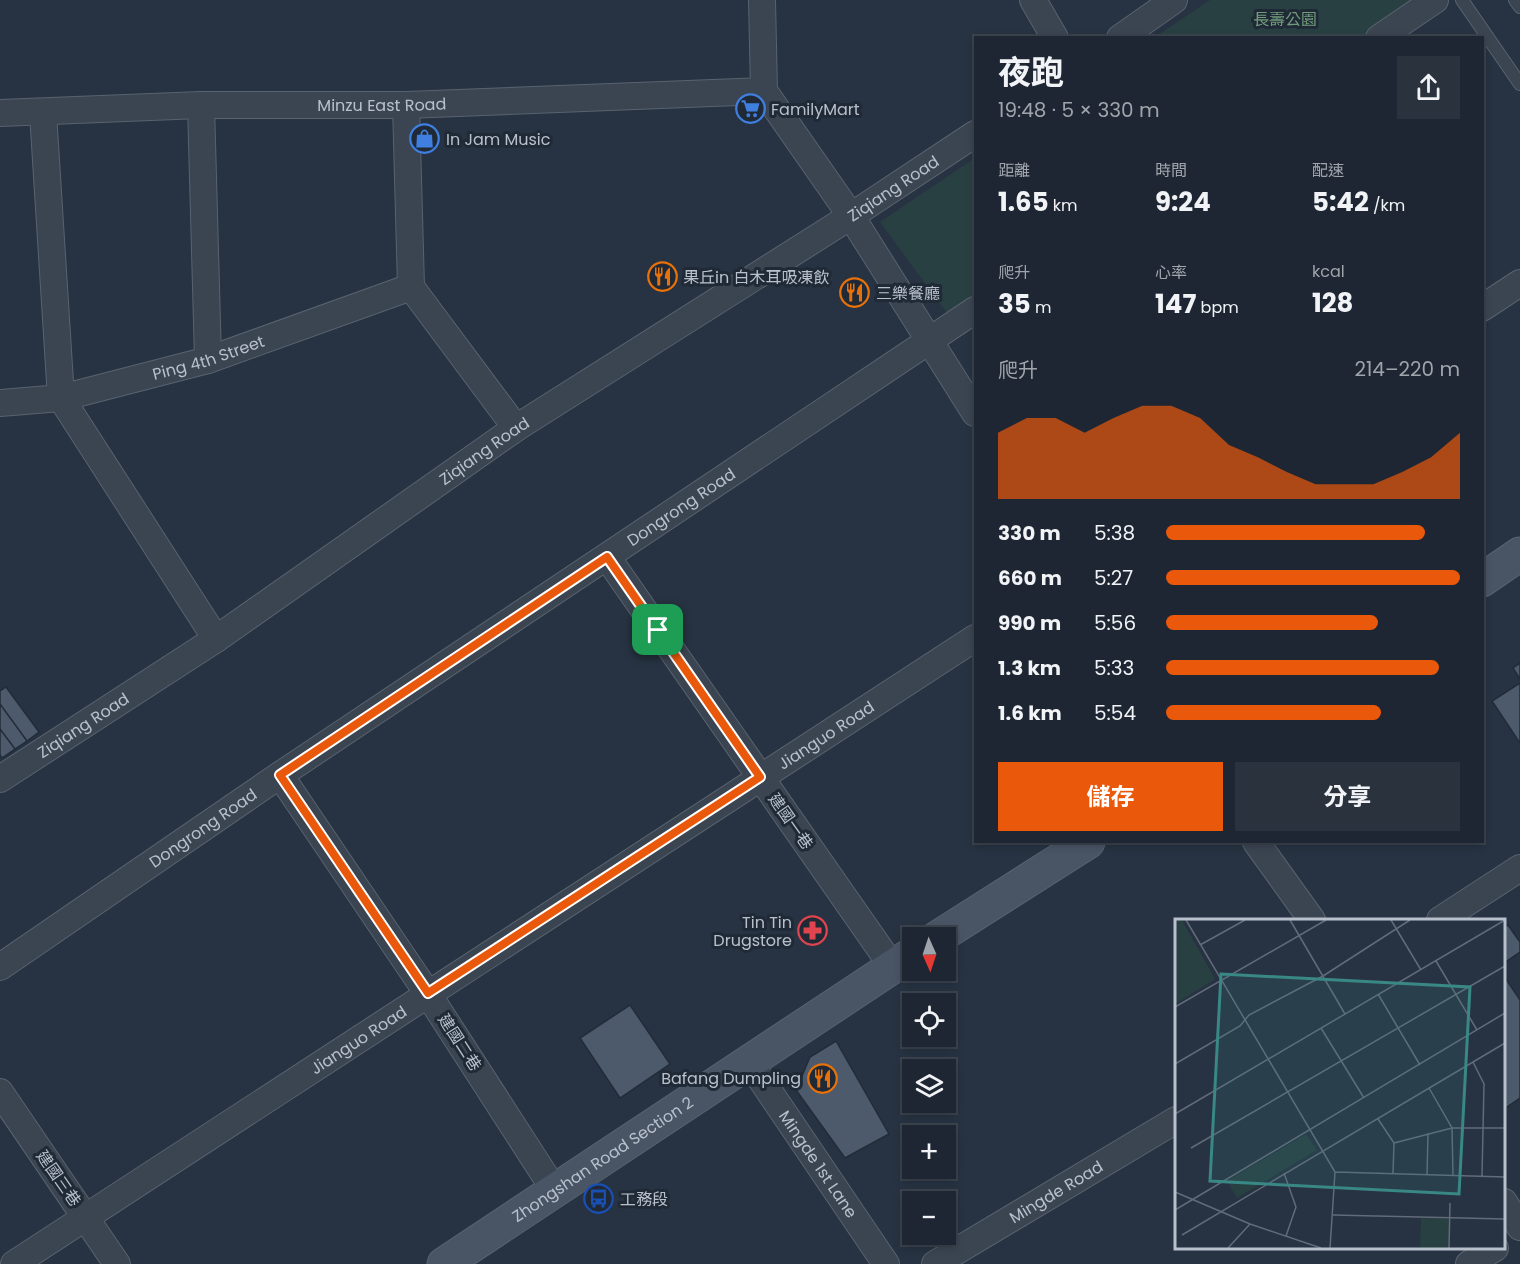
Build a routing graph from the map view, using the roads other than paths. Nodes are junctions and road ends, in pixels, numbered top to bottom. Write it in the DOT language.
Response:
graph roads {
  1 [pos="762,0"];
  2 [pos="1033,0"];
  3 [pos="1174,0"];
  4 [pos="1435,0"];
  5 [pos="1461,0"];
  6 [pos="1515,0"];
  7 [pos="1520,7"];
  8 [pos="1054,36"];
  9 [pos="1123,36"];
  10 [pos="1382,36"];
  11 [pos="1520,84"];
  12 [pos="764,91"];
  13 [pos="201,105"];
  14 [pos="406,105"];
  15 [pos="43,112"];
  16 [pos="0,113"];
  17 [pos="974,135"];
  18 [pos="851,216"];
  19 [pos="1520,283"];
  20 [pos="411,287"];
  21 [pos="1484,307"];
  22 [pos="974,311"];
  23 [pos="930,341"];
  24 [pos="208,360"];
  25 [pos="61,398"];
  26 [pos="0,403"];
  27 [pos="974,410"];
  28 [pos="516,428"];
  29 [pos="1520,554"];
  30 [pos="607,557"];
  31 [pos="1484,579"];
  32 [pos="216,639"];
  33 [pos="974,639"];
  34 [pos="280,775"];
  35 [pos="760,777"];
  36 [pos="0,779"];
  37 [pos="1086,843"];
  38 [pos="1257,843"];
  39 [pos="1520,868"];
  40 [pos="1311,919"];
  41 [pos="1443,919"];
  42 [pos="954,927"];
  43 [pos="902,960"];
  44 [pos="0,967"];
  45 [pos="428,993"];
  46 [pos="750,1063"];
  47 [pos="0,1092"];
  48 [pos="1175,1121"];
  49 [pos="555,1191"];
  50 [pos="1505,1205"];
  51 [pos="86,1218"];
  52 [pos="1520,1227"];
  53 [pos="1520,1232"];
  54 [pos="1505,1241"];
  55 [pos="1493,1249"];
  56 [pos="14,1264"];
  57 [pos="117,1264"];
  58 [pos="444,1264"];
  59 [pos="886,1264"];
  60 [pos="935,1264"];
  61 [pos="1469,1264"];
  1 -- 12 [label="street"];
  2 -- 8 [label="street"];
  3 -- 9 [label="street"];
  4 -- 10 [label="street"];
  5 -- 11 [label="lane"];
  6 -- 7 [label="lane"];
  12 -- 14 [label="street, Minzu East Road"];
  12 -- 18 [label="street"];
  13 -- 14 [label="street, Minzu East Road"];
  13 -- 15 [label="street, Minzu East Road"];
  13 -- 24 [label="street"];
  14 -- 20 [label="street"];
  15 -- 16 [label="street, Minzu East Road"];
  15 -- 25 [label="street"];
  17 -- 18 [label="street, Ziqiang Road"];
  18 -- 23 [label="street"];
  18 -- 28 [label="street, Ziqiang Road"];
  19 -- 21 [label="street"];
  20 -- 24 [label="street, Ping 4th Street"];
  20 -- 28 [label="street"];
  22 -- 23 [label="street, Dongrong Road"];
  23 -- 27 [label="street"];
  23 -- 30 [label="street, Dongrong Road"];
  24 -- 25 [label="street, Ping 4th Street"];
  25 -- 26 [label="street, Ping 4th Street"];
  25 -- 32 [label="street"];
  28 -- 32 [label="street, Ziqiang Road"];
  29 -- 31 [label="street"];
  30 -- 34 [label="street, Dongrong Road"];
  30 -- 35 [label="street, 建國一巷"];
  32 -- 36 [label="street, Ziqiang Road"];
  33 -- 35 [label="street, Jianguo Road"];
  34 -- 44 [label="street, Dongrong Road"];
  34 -- 45 [label="street, 建國二巷"];
  35 -- 43 [label="street, 建國一巷"];
  35 -- 45 [label="street, Jianguo Road"];
  37 -- 42 [label="street"];
  38 -- 40 [label="street"];
  39 -- 41 [label="street"];
  43 -- 46 [label="street, Zhongshan Road Section 2"];
  45 -- 49 [label="street, 建國二巷"];
  45 -- 51 [label="street, Jianguo Road"];
  46 -- 49 [label="street, Zhongshan Road Section 2"];
  46 -- 59 [label="street, Mingde 1st Lane"];
  47 -- 51 [label="street, 建國三巷"];
  48 -- 60 [label="street, Mingde Road"];
  49 -- 58 [label="street, Zhongshan Road Section 2"];
  50 -- 52 [label="street"];
  51 -- 56 [label="street, Jianguo Road"];
  51 -- 57 [label="street, 建國三巷"];
  53 -- 54 [label="street"];
  55 -- 61 [label="street"];
}
